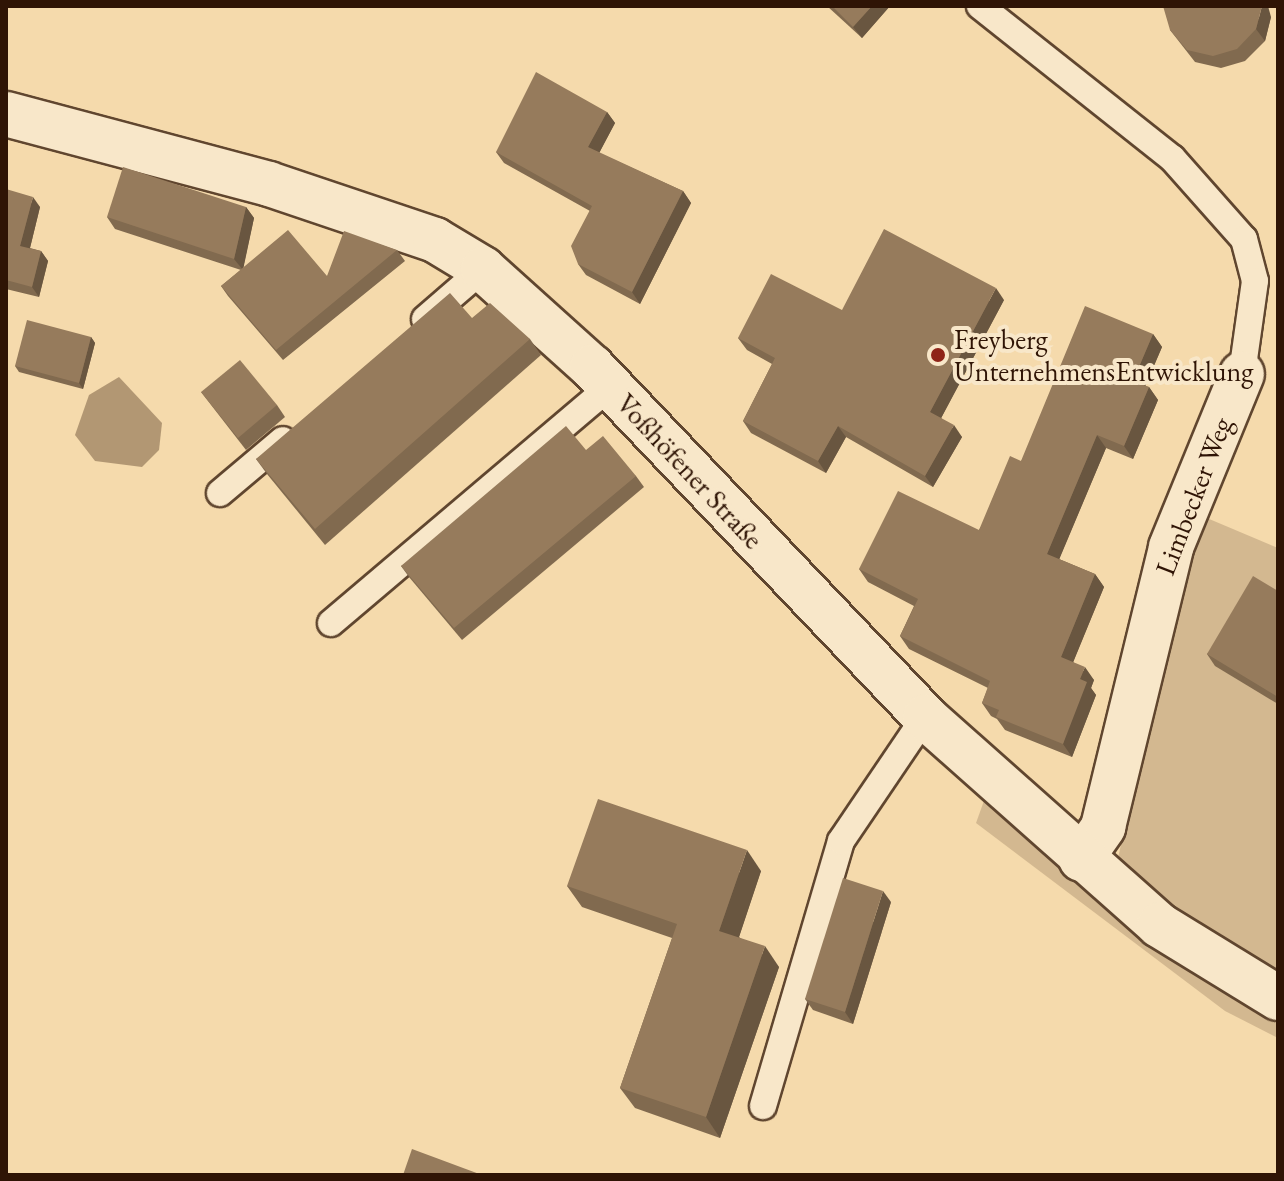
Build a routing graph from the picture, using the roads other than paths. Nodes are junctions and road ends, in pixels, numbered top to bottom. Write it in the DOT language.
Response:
graph roads {
  1 [pos="980,6"];
  2 [pos="6,114"];
  3 [pos="483,269"];
  4 [pos="400,340"];
  5 [pos="1242,374"];
  6 [pos="610,386"];
  7 [pos="304,422"];
  8 [pos="220,493"];
  9 [pos="331,623"];
  10 [pos="925,717"];
  11 [pos="1081,859"];
  12 [pos="1278,998"];
  13 [pos="763,1106"];
  1 -- 5 [label="lane, Limbecker Weg"];
  2 -- 3 [label="street, Voßhöfener Straße"];
  3 -- 4 [label="lane"];
  3 -- 6 [label="street, Voßhöfener Straße"];
  5 -- 11 [label="street, Limbecker Weg"];
  6 -- 9 [label="lane"];
  6 -- 10 [label="street, Voßhöfener Straße"];
  7 -- 8 [label="lane"];
  10 -- 11 [label="street, Voßhöfener Straße"];
  10 -- 13 [label="lane"];
  11 -- 12 [label="street, Voßhöfener Straße"];
}
